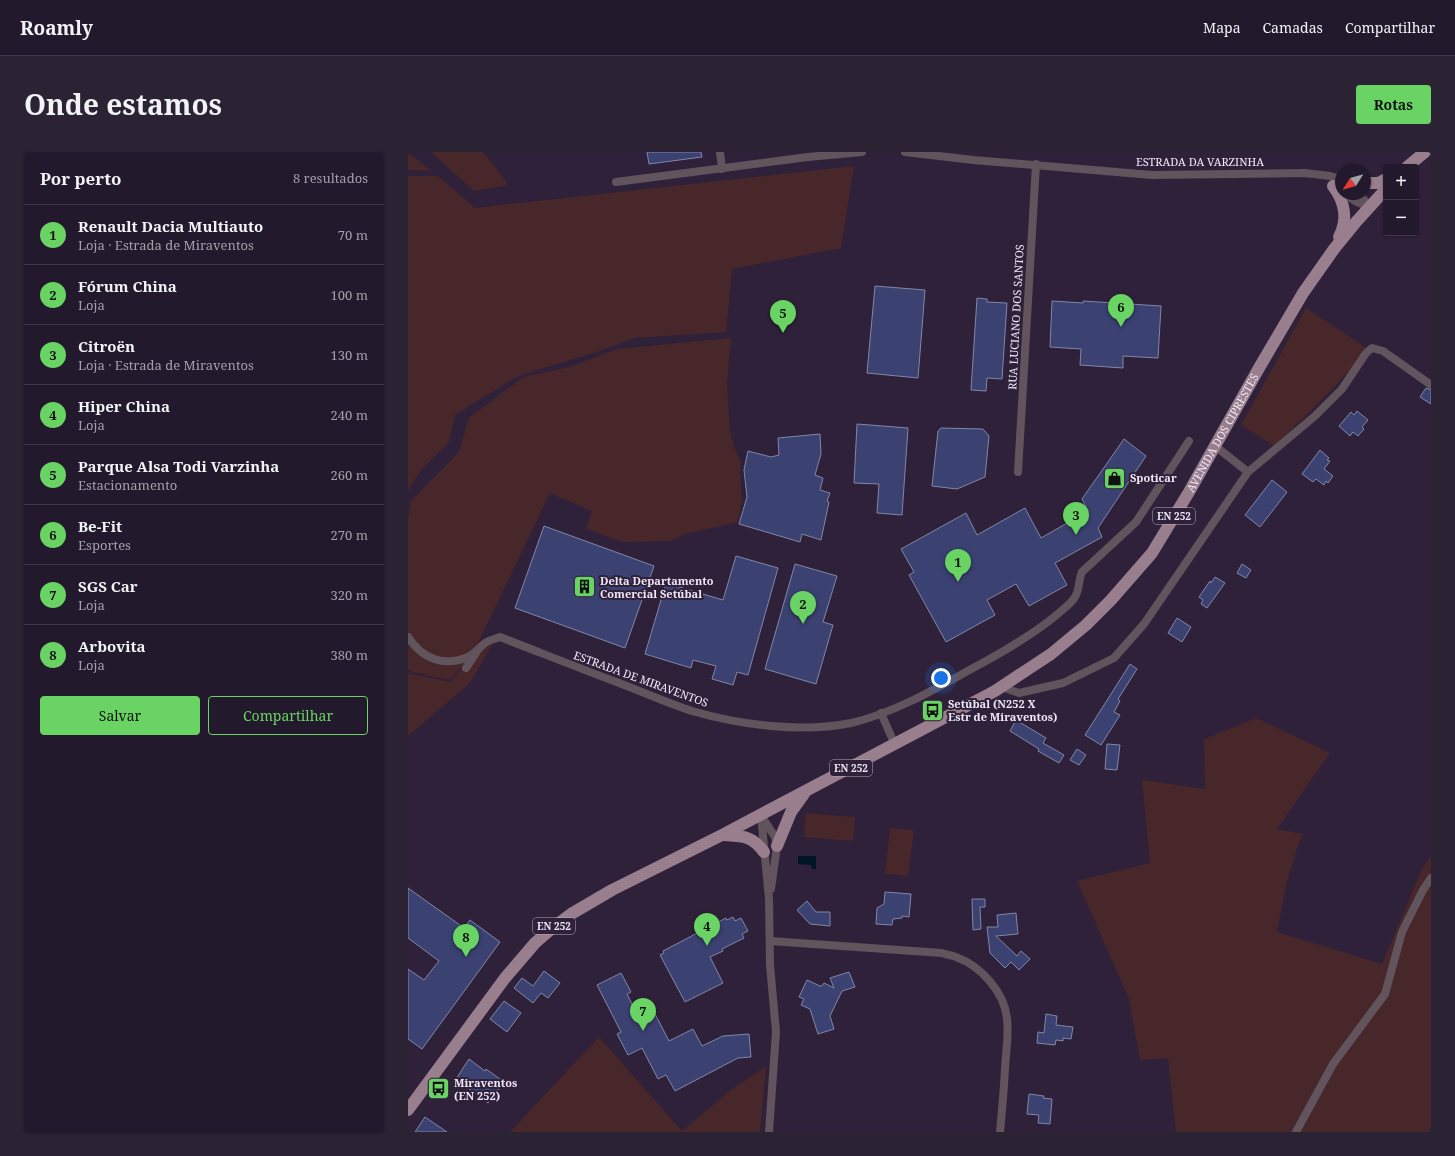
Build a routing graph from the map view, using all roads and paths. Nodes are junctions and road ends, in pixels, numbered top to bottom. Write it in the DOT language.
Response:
graph roads {
  1 [pos="720,152"];
  2 [pos="862,152"];
  3 [pos="905,152"];
  4 [pos="1425,152"];
  5 [pos="922,153"];
  6 [pos="955,155"];
  7 [pos="1036,164"];
  8 [pos="1409,164"];
  9 [pos="722,168"];
  10 [pos="1383,180"];
  11 [pos="616,182"];
  12 [pos="1371,183"];
  13 [pos="1335,185"];
  14 [pos="1383,192"];
  15 [pos="1342,200"];
  16 [pos="1354,200"];
  17 [pos="1364,200"];
  18 [pos="1369,207"];
  19 [pos="1334,249"];
  20 [pos="1431,385"];
  21 [pos="1190,441"];
  22 [pos="1215,446"];
  23 [pos="1018,472"];
  24 [pos="1248,472"];
  25 [pos="408,638"];
  26 [pos="478,651"];
  27 [pos="466,668"];
  28 [pos="1002,687"];
  29 [pos="881,713"];
  30 [pos="895,744"];
  31 [pos="806,791"];
  32 [pos="761,815"];
  33 [pos="722,835"];
  34 [pos="777,846"];
  35 [pos="764,852"];
  36 [pos="1431,878"];
  37 [pos="769,899"];
  38 [pos="770,941"];
  39 [pos="408,1110"];
  40 [pos="769,1132"];
  41 [pos="1000,1132"];
  42 [pos="1296,1132"];
  1 -- 9 [label="street"];
  2 -- 9 [label="street"];
  3 -- 5 [label="street, ESTRADA DA VARZINHA"];
  4 -- 8 [label="main road"];
  5 -- 6 [label="street, ESTRADA DA VARZINHA"];
  6 -- 7 [label="street, ESTRADA DA VARZINHA"];
  7 -- 13 [label="street, ESTRADA DA VARZINHA"];
  7 -- 23 [label="street, RUA LUCIANO DOS SANTOS"];
  9 -- 11 [label="street"];
  10 -- 12 [label="main road"];
  14 -- 18 [label="main road, AVENIDA DOS CIPRESTES / EN 252"];
  15 -- 19 [label="main road"];
  16 -- 18 [label="street"];
  17 -- 18 [label="street"];
  18 -- 19 [label="main road, AVENIDA DOS CIPRESTES / EN 252"];
  19 -- 22 [label="main road, AVENIDA DOS CIPRESTES / EN 252"];
  20 -- 24 [label="street"];
  21 -- 29 [label="street, ESTRADA DE MIRAVENTOS"];
  22 -- 24 [label="street"];
  22 -- 28 [label="main road, AVENIDA DOS CIPRESTES / EN 252"];
  24 -- 28 [label="street"];
  25 -- 26 [label="street"];
  26 -- 27 [label="street"];
  26 -- 29 [label="street, ESTRADA DE MIRAVENTOS"];
  28 -- 30 [label="main road, AVENIDA DOS CIPRESTES / EN 252"];
  29 -- 30 [label="street"];
  30 -- 31 [label="main road, EN 252"];
  31 -- 32 [label="main road, EN 252"];
  31 -- 34 [label="main road"];
  32 -- 33 [label="main road, EN 252"];
  32 -- 34 [label="street"];
  32 -- 35 [label="street"];
  33 -- 35 [label="main road"];
  33 -- 39 [label="main road, EN 252"];
  34 -- 37 [label="street"];
  35 -- 37 [label="street"];
  36 -- 42 [label="street"];
  37 -- 38 [label="street"];
  38 -- 40 [label="street"];
  38 -- 41 [label="street"];
}
